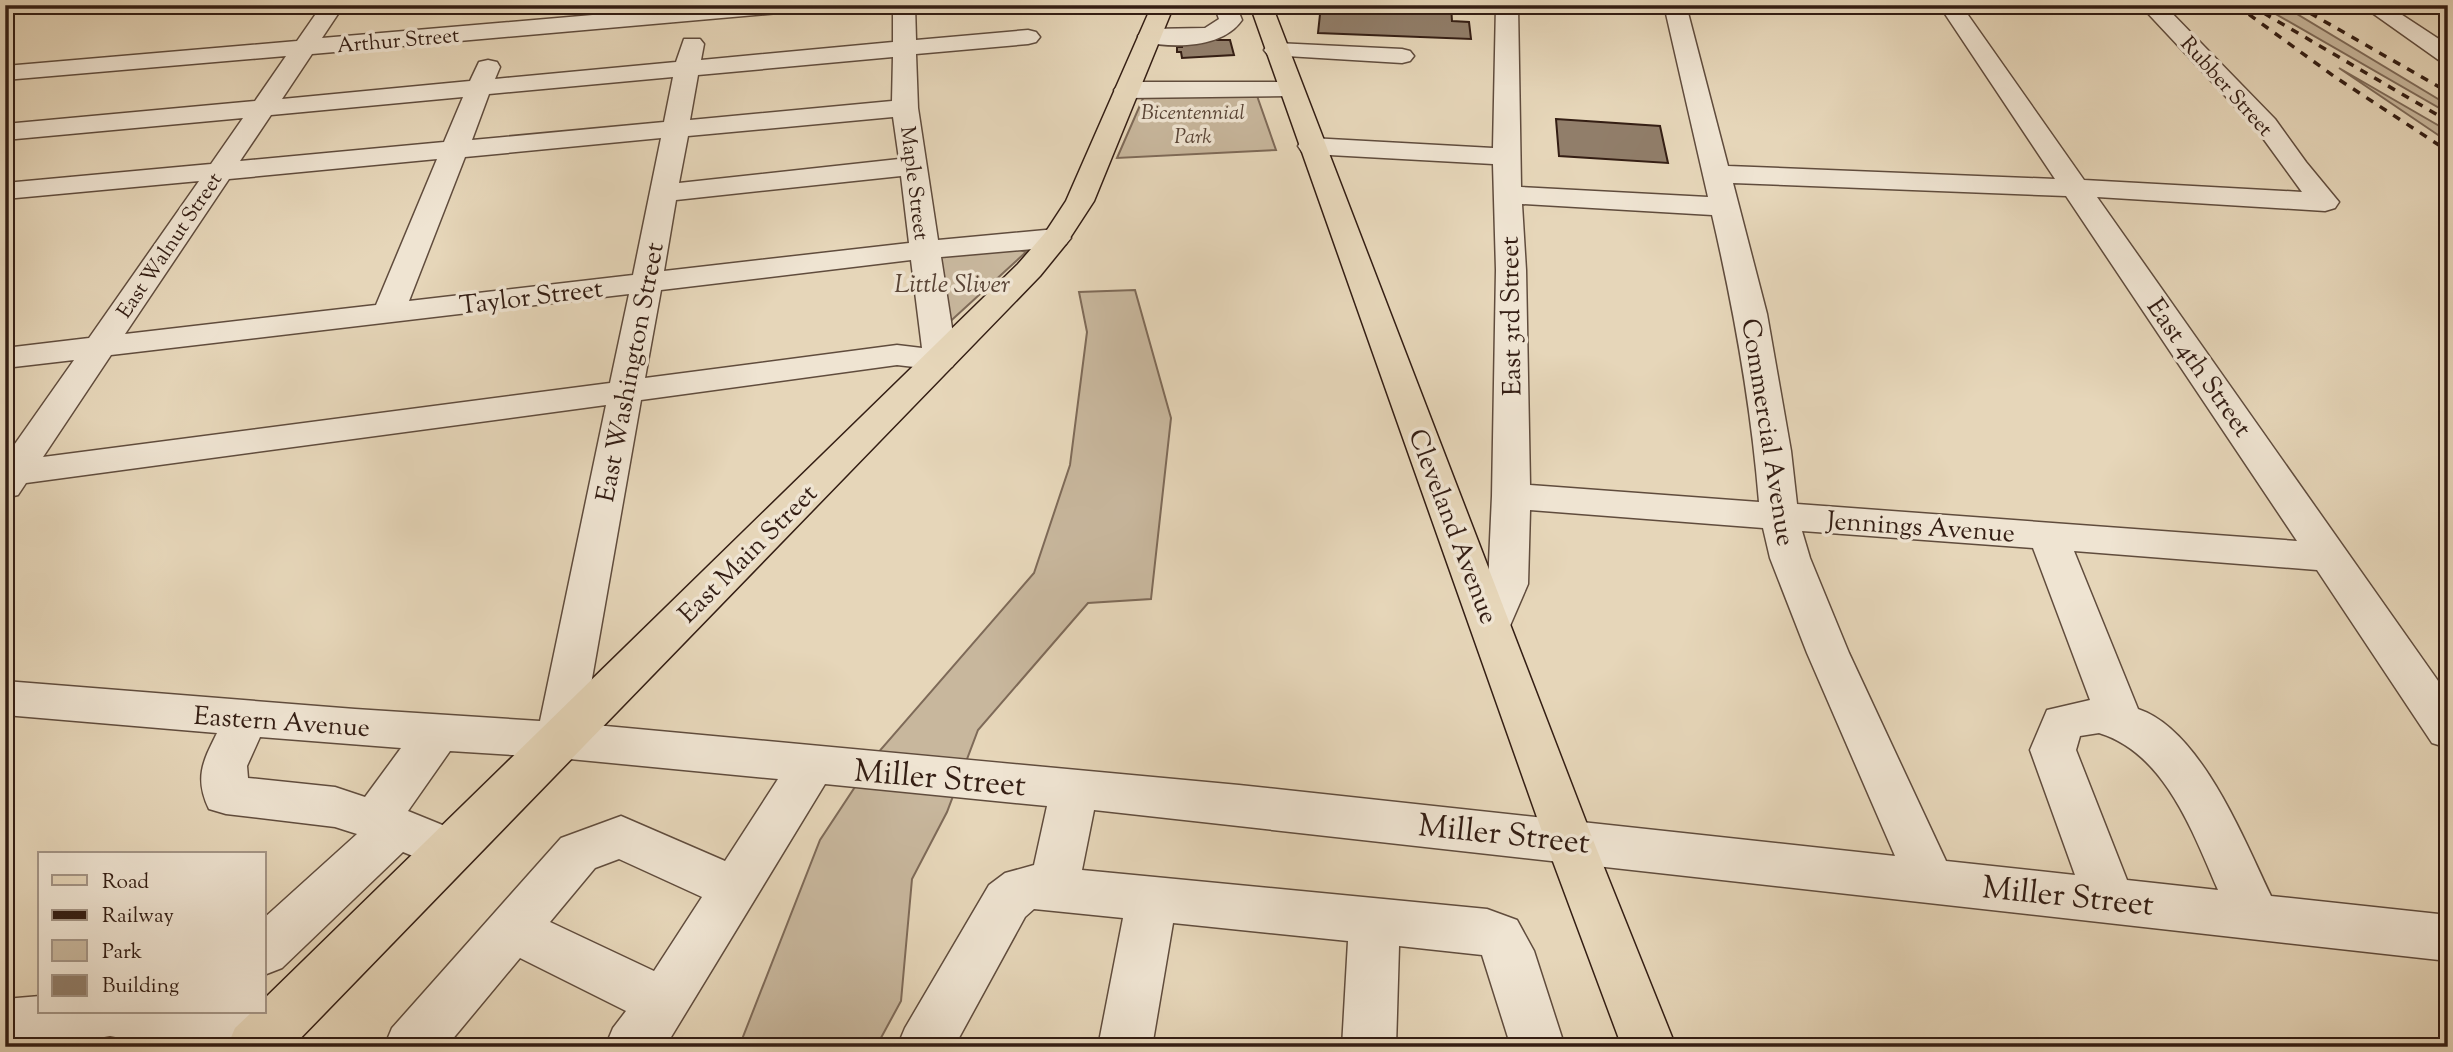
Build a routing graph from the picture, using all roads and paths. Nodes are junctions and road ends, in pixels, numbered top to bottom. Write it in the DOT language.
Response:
graph roads {
  1 [pos="333,5"];
  2 [pos="790,5"];
  3 [pos="904,5"];
  4 [pos="1225,5"];
  5 [pos="1261,5"];
  6 [pos="1507,5"];
  7 [pos="1675,5"];
  8 [pos="1950,5"];
  9 [pos="2151,5"];
  10 [pos="2372,5"];
  11 [pos="699,10"];
  12 [pos="505,30"];
  13 [pos="1028,37"];
  14 [pos="303,48"];
  15 [pos="904,48"];
  16 [pos="1148,53"];
  17 [pos="1402,56"];
  18 [pos="2448,56"];
  19 [pos="1276,67"];
  20 [pos="687,68"];
  21 [pos="5,73"];
  22 [pos="479,88"];
  23 [pos="263,108"];
  24 [pos="905,108"];
  25 [pos="675,130"];
  26 [pos="5,132"];
  27 [pos="1311,146"];
  28 [pos="453,150"];
  29 [pos="1506,157"];
  30 [pos="913,166"];
  31 [pos="219,172"];
  32 [pos="2077,190"];
  33 [pos="5,191"];
  34 [pos="1722,191"];
  35 [pos="663,193"];
  36 [pos="1508,195"];
  37 [pos="1056,238"];
  38 [pos="923,250"];
  39 [pos="646,281"];
  40 [pos="388,314"];
  41 [pos="100,347"];
  42 [pos="5,358"];
  43 [pos="940,360"];
  44 [pos="626,389"];
  45 [pos="8,478"];
  46 [pos="1511,496"];
  47 [pos="1779,516"];
  48 [pos="2048,536"];
  49 [pos="2331,557"];
  50 [pos="1490,624"];
  51 [pos="5,698"];
  52 [pos="246,718"];
  53 [pos="2119,718"];
  54 [pos="2448,730"];
  55 [pos="438,732"];
  56 [pos="559,740"];
  57 [pos="812,765"];
  58 [pos="1074,790"];
  59 [pos="386,823"];
  60 [pos="1569,840"];
  61 [pos="450,850"];
  62 [pos="1930,879"];
  63 [pos="734,889"];
  64 [pos="1054,889"];
  65 [pos="1152,898"];
  66 [pos="2110,900"];
  67 [pos="2255,916"];
  68 [pos="1374,921"];
  69 [pos="514,929"];
  70 [pos="2448,938"];
  71 [pos="266,949"];
  72 [pos="664,1003"];
  73 [pos="96,1014"];
  74 [pos="138,1014"];
  75 [pos="193,1018"];
  76 [pos="5,1025"];
  77 [pos="260,1041"];
  78 [pos="411,1047"];
  79 [pos="632,1047"];
  80 [pos="925,1047"];
  81 [pos="1125,1047"];
  82 [pos="1369,1047"];
  83 [pos="1538,1047"];
  84 [pos="1649,1047"];
  1 -- 14 [label="street, East Walnut Street"];
  2 -- 11 [label="street, Arthur Street"];
  3 -- 15 [label="street, Maple Street"];
  4 -- 16 [label="street"];
  5 -- 19 [label="main road, Cleveland Avenue"];
  6 -- 29 [label="street, East 3rd Street"];
  7 -- 34 [label="street, Commercial Avenue"];
  8 -- 32 [label="street, East 4th Street"];
  9 -- 32 [label="street, Rubber Street"];
  10 -- 18 [label="street"];
  11 -- 12 [label="street, Arthur Street"];
  11 -- 20 [label="street, East Washington Street"];
  12 -- 14 [label="street, Arthur Street"];
  12 -- 22 [label="street"];
  13 -- 15 [label="street"];
  14 -- 21 [label="street, Arthur Street"];
  14 -- 23 [label="street, East Walnut Street"];
  15 -- 20 [label="street"];
  15 -- 24 [label="street, Maple Street"];
  16 -- 19 [label="street"];
  16 -- 37 [label="main road, East Main Street"];
  17 -- 19 [label="street"];
  19 -- 27 [label="main road, Cleveland Avenue"];
  20 -- 22 [label="street"];
  20 -- 25 [label="street, East Washington Street"];
  22 -- 23 [label="street"];
  22 -- 28 [label="street"];
  23 -- 26 [label="street"];
  23 -- 31 [label="street, East Walnut Street"];
  24 -- 25 [label="street"];
  24 -- 30 [label="street, Maple Street"];
  25 -- 28 [label="street"];
  25 -- 35 [label="street, East Washington Street"];
  27 -- 29 [label="street"];
  27 -- 50 [label="main road, Cleveland Avenue"];
  28 -- 31 [label="street"];
  28 -- 40 [label="street"];
  29 -- 36 [label="street, East 3rd Street"];
  30 -- 35 [label="street"];
  30 -- 38 [label="street, Maple Street"];
  31 -- 33 [label="street"];
  31 -- 41 [label="street, East Walnut Street"];
  32 -- 34 [label="street"];
  32 -- 49 [label="street, East 4th Street"];
  34 -- 36 [label="street"];
  34 -- 47 [label="street, Commercial Avenue"];
  35 -- 39 [label="street, East Washington Street"];
  36 -- 46 [label="street, East 3rd Street"];
  37 -- 38 [label="street, Taylor Street"];
  37 -- 43 [label="main road, East Main Street"];
  38 -- 39 [label="street, Taylor Street"];
  38 -- 43 [label="street, Maple Street"];
  39 -- 40 [label="street, Taylor Street"];
  39 -- 44 [label="street, East Washington Street"];
  40 -- 41 [label="street, Taylor Street"];
  41 -- 42 [label="street, Taylor Street"];
  41 -- 45 [label="street, East Walnut Street"];
  43 -- 44 [label="street"];
  43 -- 56 [label="main road, East Main Street"];
  44 -- 45 [label="street"];
  44 -- 56 [label="street, East Washington Street"];
  46 -- 47 [label="street, Jennings Avenue"];
  46 -- 50 [label="street, East 3rd Street"];
  47 -- 48 [label="street, Jennings Avenue"];
  47 -- 62 [label="street, Commercial Avenue"];
  48 -- 49 [label="street, Jennings Avenue"];
  48 -- 53 [label="street"];
  49 -- 54 [label="street, East 4th Street"];
  50 -- 60 [label="main road, Cleveland Avenue"];
  51 -- 52 [label="street, Eastern Avenue"];
  52 -- 55 [label="street, Eastern Avenue"];
  52 -- 59 [label="street"];
  53 -- 66 [label="street"];
  53 -- 67 [label="street"];
  55 -- 56 [label="street, Eastern Avenue"];
  55 -- 59 [label="street"];
  56 -- 57 [label="street, Miller Street"];
  56 -- 61 [label="main road, East Main Street"];
  57 -- 58 [label="street, Miller Street"];
  57 -- 63 [label="street"];
  58 -- 60 [label="street, Miller Street"];
  58 -- 64 [label="street"];
  59 -- 61 [label="street"];
  59 -- 71 [label="street"];
  60 -- 62 [label="street, Miller Street"];
  60 -- 84 [label="main road, Cleveland Avenue"];
  61 -- 77 [label="main road, East Main Street"];
  62 -- 66 [label="street, Miller Street"];
  63 -- 69 [label="street"];
  63 -- 72 [label="street"];
  64 -- 65 [label="street"];
  64 -- 80 [label="street"];
  65 -- 68 [label="street"];
  65 -- 81 [label="street"];
  66 -- 67 [label="street, Miller Street"];
  67 -- 70 [label="street, Miller Street"];
  68 -- 82 [label="street"];
  68 -- 83 [label="street"];
  69 -- 72 [label="street"];
  69 -- 78 [label="street"];
  72 -- 79 [label="street"];
  73 -- 76 [label="street"];
  74 -- 75 [label="street"];
  75 -- 77 [label="street"];
}
